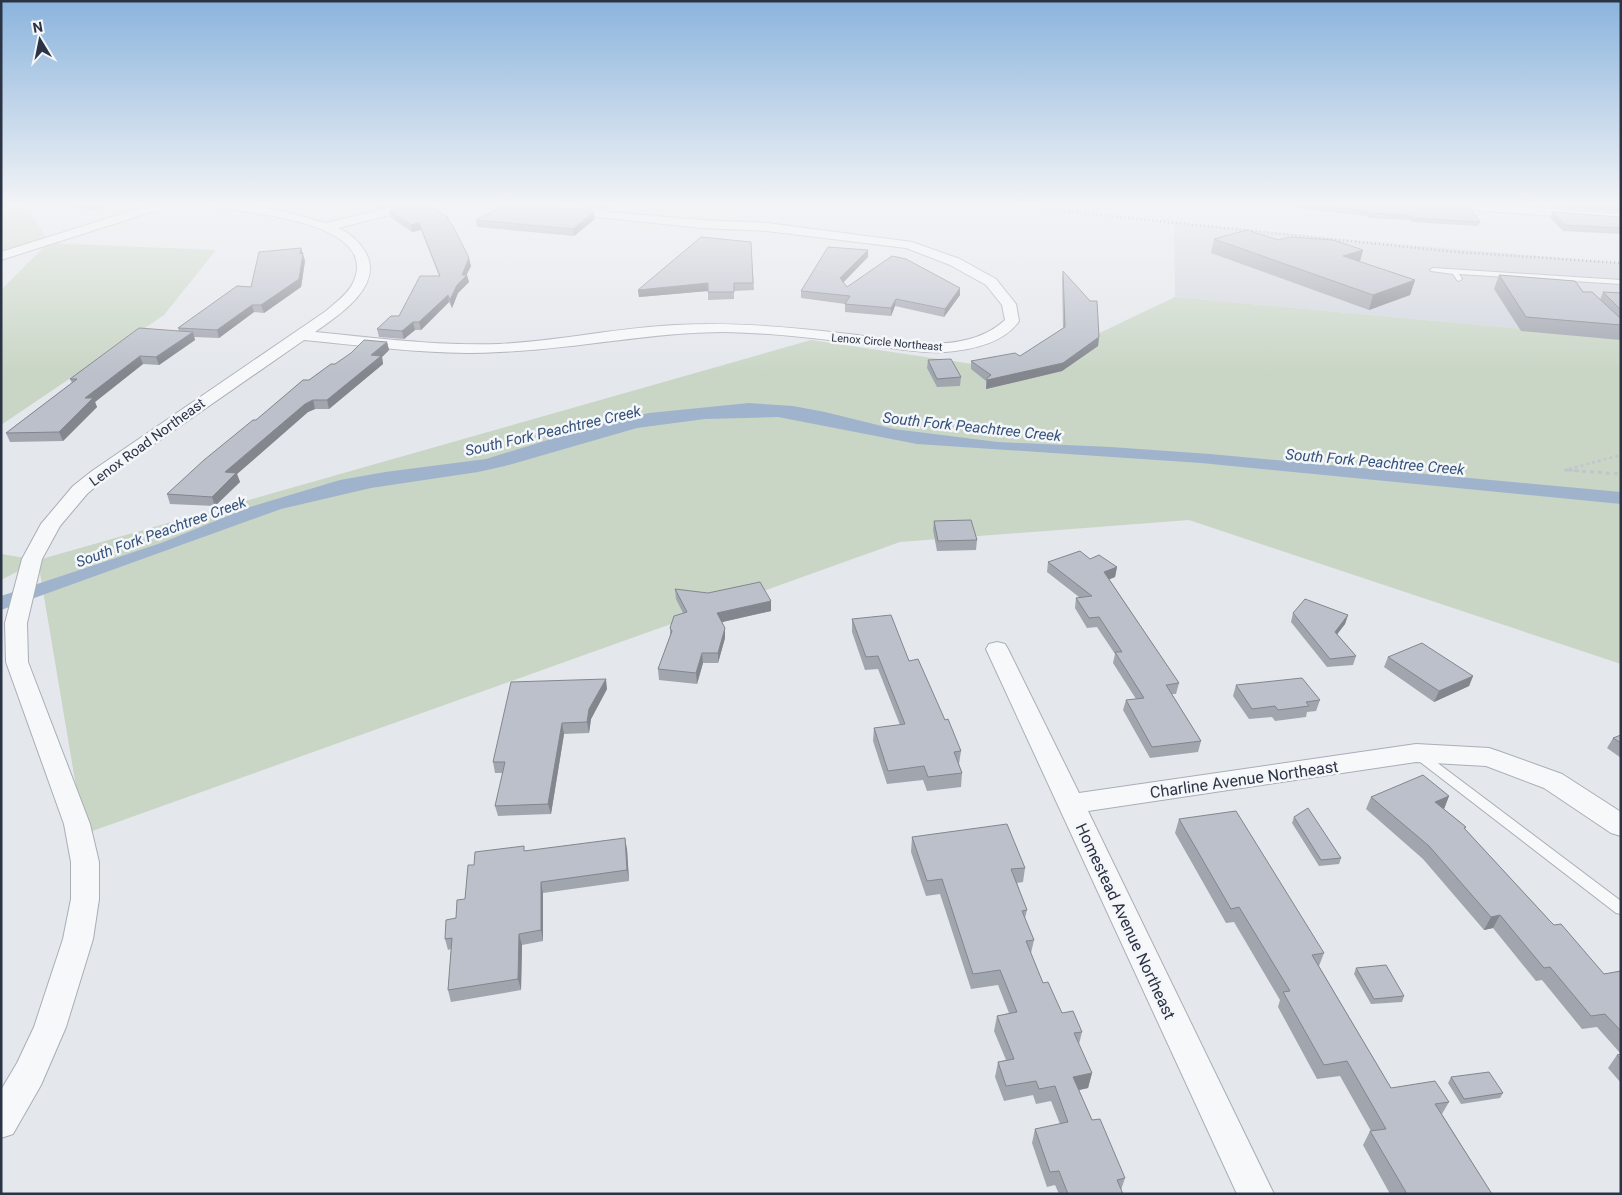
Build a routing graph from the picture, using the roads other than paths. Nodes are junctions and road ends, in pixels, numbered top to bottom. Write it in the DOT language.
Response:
graph roads {
  1 [pos="363,260"];
  2 [pos="948,260"];
  3 [pos="1433,270"];
  4 [pos="1455,272"];
  5 [pos="1459,280"];
  6 [pos="1572,280"];
  7 [pos="1621,282"];
  8 [pos="1578,286"];
  9 [pos="301,335"];
  10 [pos="997,649"];
  11 [pos="9,664"];
  12 [pos="1416,753"];
  13 [pos="1072,804"];
  14 [pos="1621,826"];
  15 [pos="1621,909"];
  16 [pos="1,1122"];
  17 [pos="1256,1194"];
  1 -- 9 [label="street, Lenox Road Northeast"];
  2 -- 9 [label="street, Lenox Circle Northeast"];
  3 -- 4 [label="lane"];
  4 -- 5 [label="lane"];
  4 -- 6 [label="lane"];
  6 -- 7 [label="lane"];
  6 -- 8 [label="lane"];
  9 -- 11 [label="street, Lenox Road Northeast"];
  10 -- 13 [label="street, Homestead Avenue Northeast"];
  11 -- 16 [label="street, Lenox Road Northeast"];
  12 -- 13 [label="street, Charline Avenue Northeast"];
  12 -- 14 [label="street, Charline Avenue Northeast"];
  12 -- 15 [label="lane"];
  13 -- 17 [label="street, Homestead Avenue Northeast"];
}
